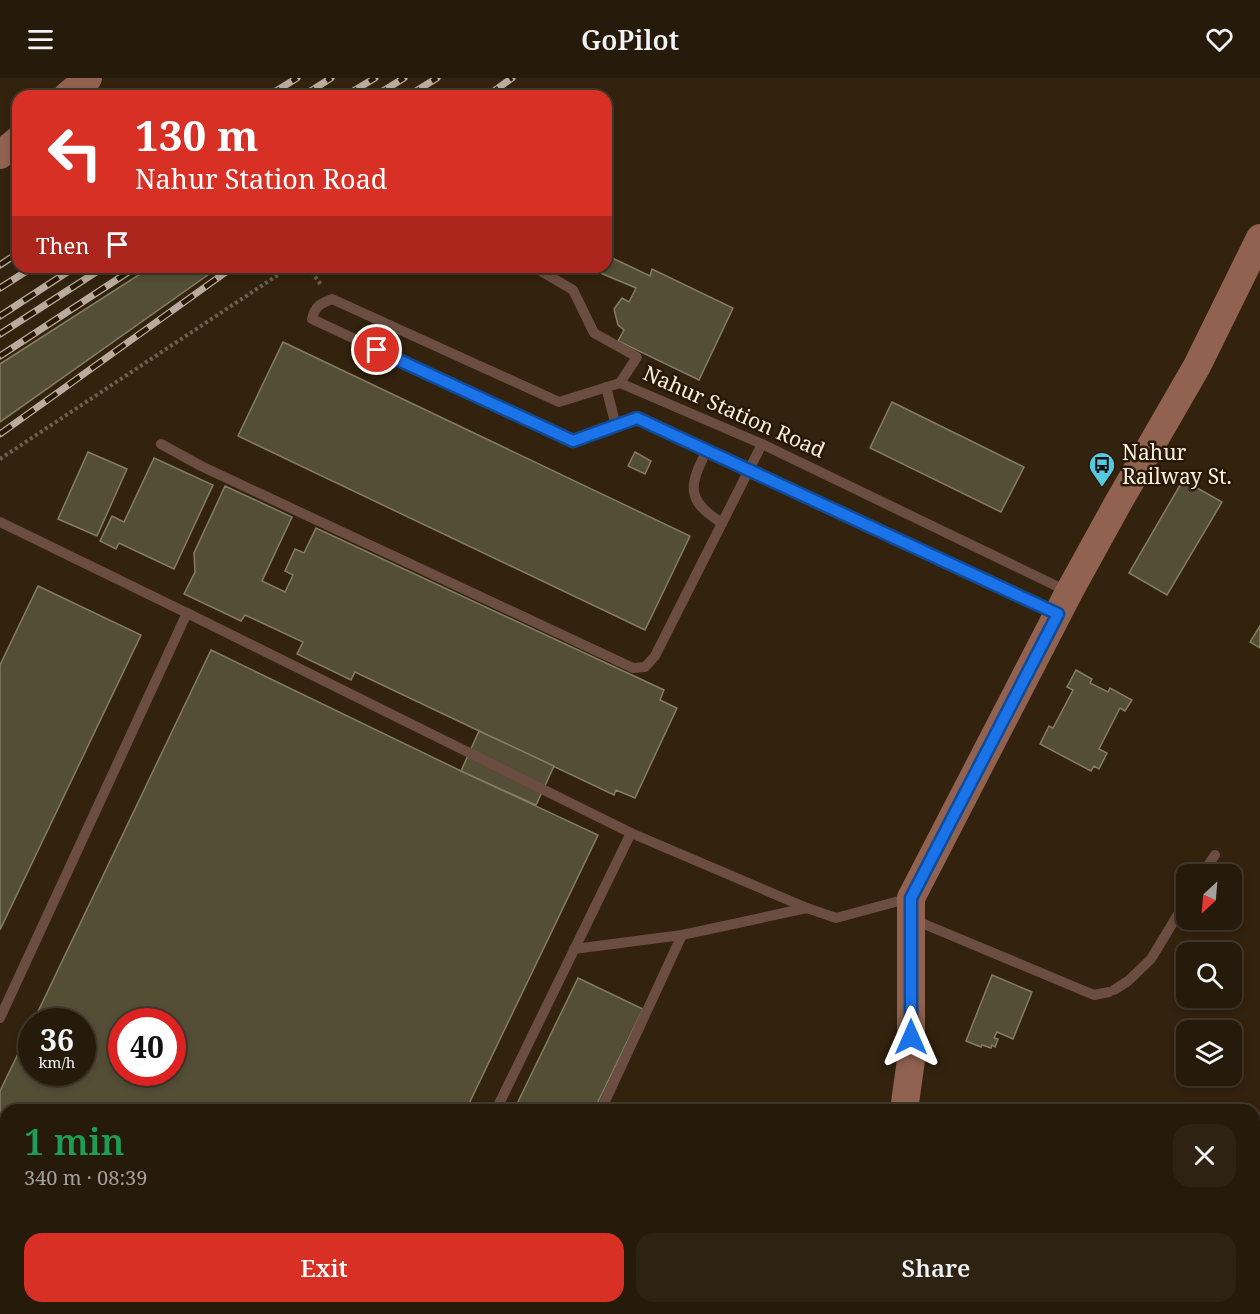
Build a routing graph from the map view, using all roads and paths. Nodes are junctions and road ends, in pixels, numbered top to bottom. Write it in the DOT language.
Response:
graph roads {
  1 [pos="88,78"];
  2 [pos="74,90"];
  3 [pos="12,145"];
  4 [pos="0,155"];
  5 [pos="1260,238"];
  6 [pos="281,273"];
  7 [pos="544,273"];
  8 [pos="620,383"];
  9 [pos="606,387"];
  10 [pos="616,426"];
  11 [pos="161,444"];
  12 [pos="762,444"];
  13 [pos="707,450"];
  14 [pos="0,459"];
  15 [pos="749,470"];
  16 [pos="0,522"];
  17 [pos="722,523"];
  18 [pos="1064,603"];
  19 [pos="187,613"];
  20 [pos="631,833"];
  21 [pos="1215,855"];
  22 [pos="1209,864"];
  23 [pos="807,908"];
  24 [pos="911,908"];
  25 [pos="1176,918"];
  26 [pos="682,935"];
  27 [pos="574,949"];
  28 [pos="0,1018"];
  29 [pos="499,1104"];
  30 [pos="604,1104"];
  31 [pos="905,1104"];
  1 -- 2 [label="street"];
  3 -- 4 [label="street"];
  5 -- 18 [label="street"];
  6 -- 14 [label="path"];
  7 -- 8 [label="lane"];
  8 -- 9 [label="lane, Nahur Station Road"];
  8 -- 12 [label="lane, Nahur Station Road"];
  9 -- 10 [label="lane"];
  9 -- 10 [label="lane, Nahur Station Road"];
  10 -- 13 [label="lane, Nahur Station Road"];
  11 -- 17 [label="lane"];
  12 -- 15 [label="lane"];
  12 -- 18 [label="lane, Nahur Station Road"];
  13 -- 15 [label="lane, Nahur Station Road"];
  13 -- 17 [label="lane"];
  15 -- 17 [label="lane"];
  15 -- 18 [label="lane, Nahur Station Road"];
  16 -- 19 [label="lane"];
  18 -- 24 [label="street"];
  19 -- 20 [label="lane"];
  19 -- 28 [label="lane"];
  20 -- 23 [label="lane"];
  20 -- 27 [label="lane"];
  21 -- 22 [label="lane"];
  23 -- 24 [label="lane"];
  23 -- 26 [label="lane"];
  24 -- 25 [label="lane"];
  24 -- 31 [label="street"];
  26 -- 27 [label="lane"];
  26 -- 30 [label="lane"];
  27 -- 29 [label="lane"];
}
